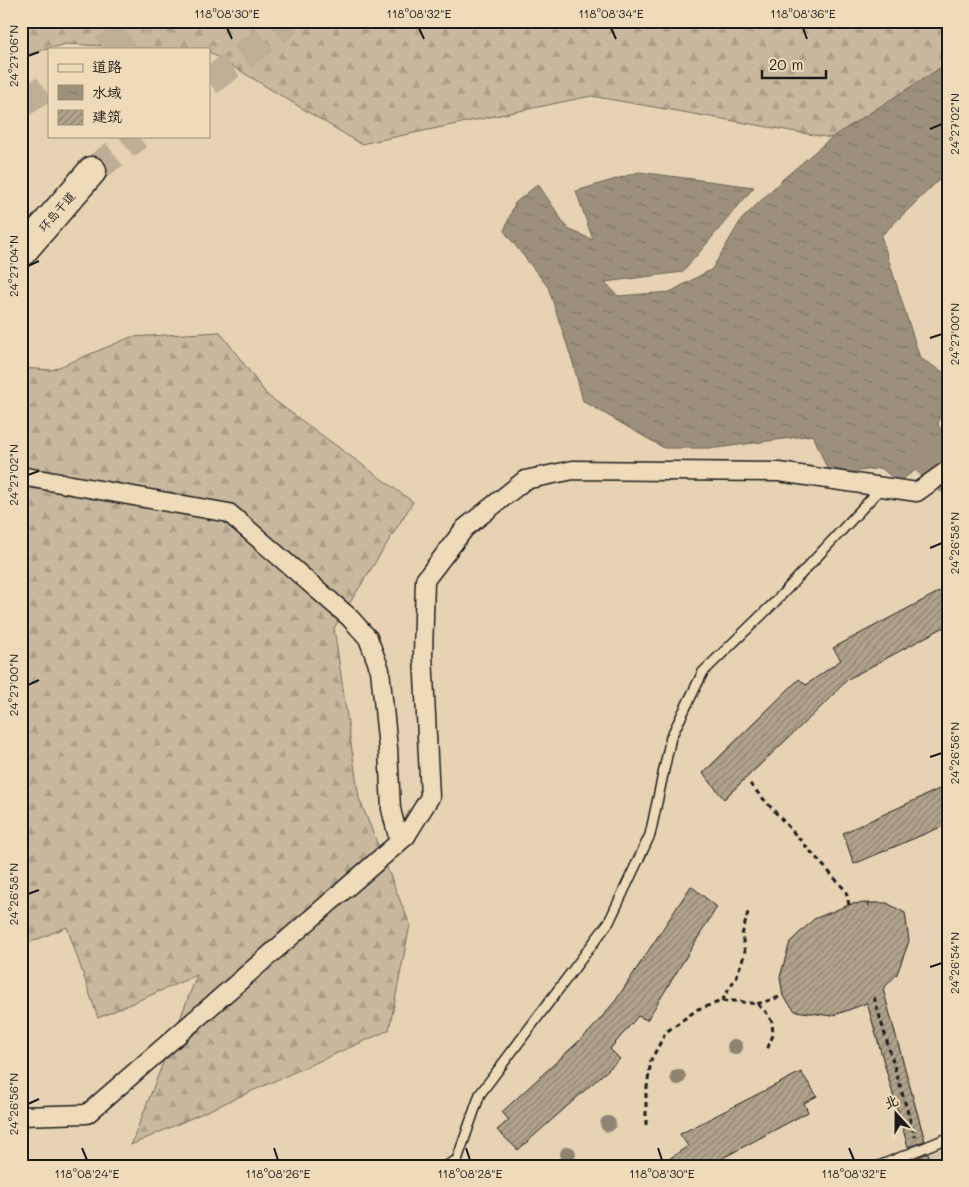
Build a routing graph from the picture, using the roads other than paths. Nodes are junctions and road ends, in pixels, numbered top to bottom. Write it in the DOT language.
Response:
graph roads {
  1 [pos="92,171"];
  2 [pos="21,253"];
  3 [pos="948,470"];
  4 [pos="21,476"];
  5 [pos="882,487"];
  6 [pos="406,836"];
  7 [pos="21,1116"];
  8 [pos="948,1138"];
  9 [pos="458,1163"];
  10 [pos="446,1166"];
  11 [pos="879,1166"];
  1 -- 2 [label="highway, 环岛干道"];
  3 -- 5 [label="street"];
  4 -- 6 [label="street"];
  5 -- 6 [label="street"];
  5 -- 9 [label="lane"];
  6 -- 7 [label="street"];
  8 -- 11 [label="lane"];
  9 -- 10 [label="lane"];
}
